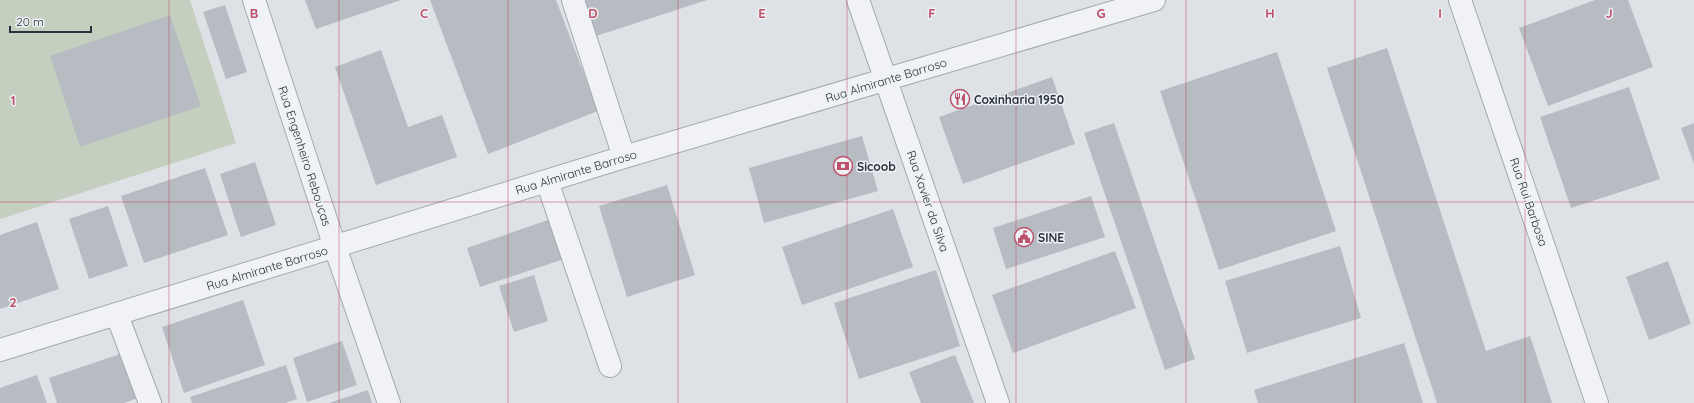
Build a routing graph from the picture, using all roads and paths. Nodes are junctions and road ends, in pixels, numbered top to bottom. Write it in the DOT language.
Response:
graph roads {
  1 [pos="254,0"];
  2 [pos="572,0"];
  3 [pos="858,0"];
  4 [pos="1154,0"];
  5 [pos="1460,0"];
  6 [pos="886,80"];
  7 [pos="624,157"];
  8 [pos="547,181"];
  9 [pos="335,247"];
  10 [pos="117,315"];
  11 [pos="0,350"];
  12 [pos="610,366"];
  13 [pos="150,403"];
  14 [pos="389,403"];
  15 [pos="998,403"];
  16 [pos="1597,403"];
  1 -- 9 [label="street, Rua Engenheiro Rebouças"];
  2 -- 7 [label="street"];
  3 -- 6 [label="street, Rua Xavier da Silva"];
  4 -- 6 [label="street, Rua Almirante Barroso"];
  5 -- 16 [label="street, Rua Rui Barbosa"];
  6 -- 7 [label="street, Rua Almirante Barroso"];
  6 -- 15 [label="street, Rua Xavier da Silva"];
  7 -- 8 [label="street, Rua Almirante Barroso"];
  8 -- 9 [label="street, Rua Almirante Barroso"];
  8 -- 12 [label="street"];
  9 -- 10 [label="street, Rua Almirante Barroso"];
  9 -- 14 [label="street, Rua Engenheiro Rebouças"];
  10 -- 11 [label="street, Rua Almirante Barroso"];
  10 -- 13 [label="street"];
}
